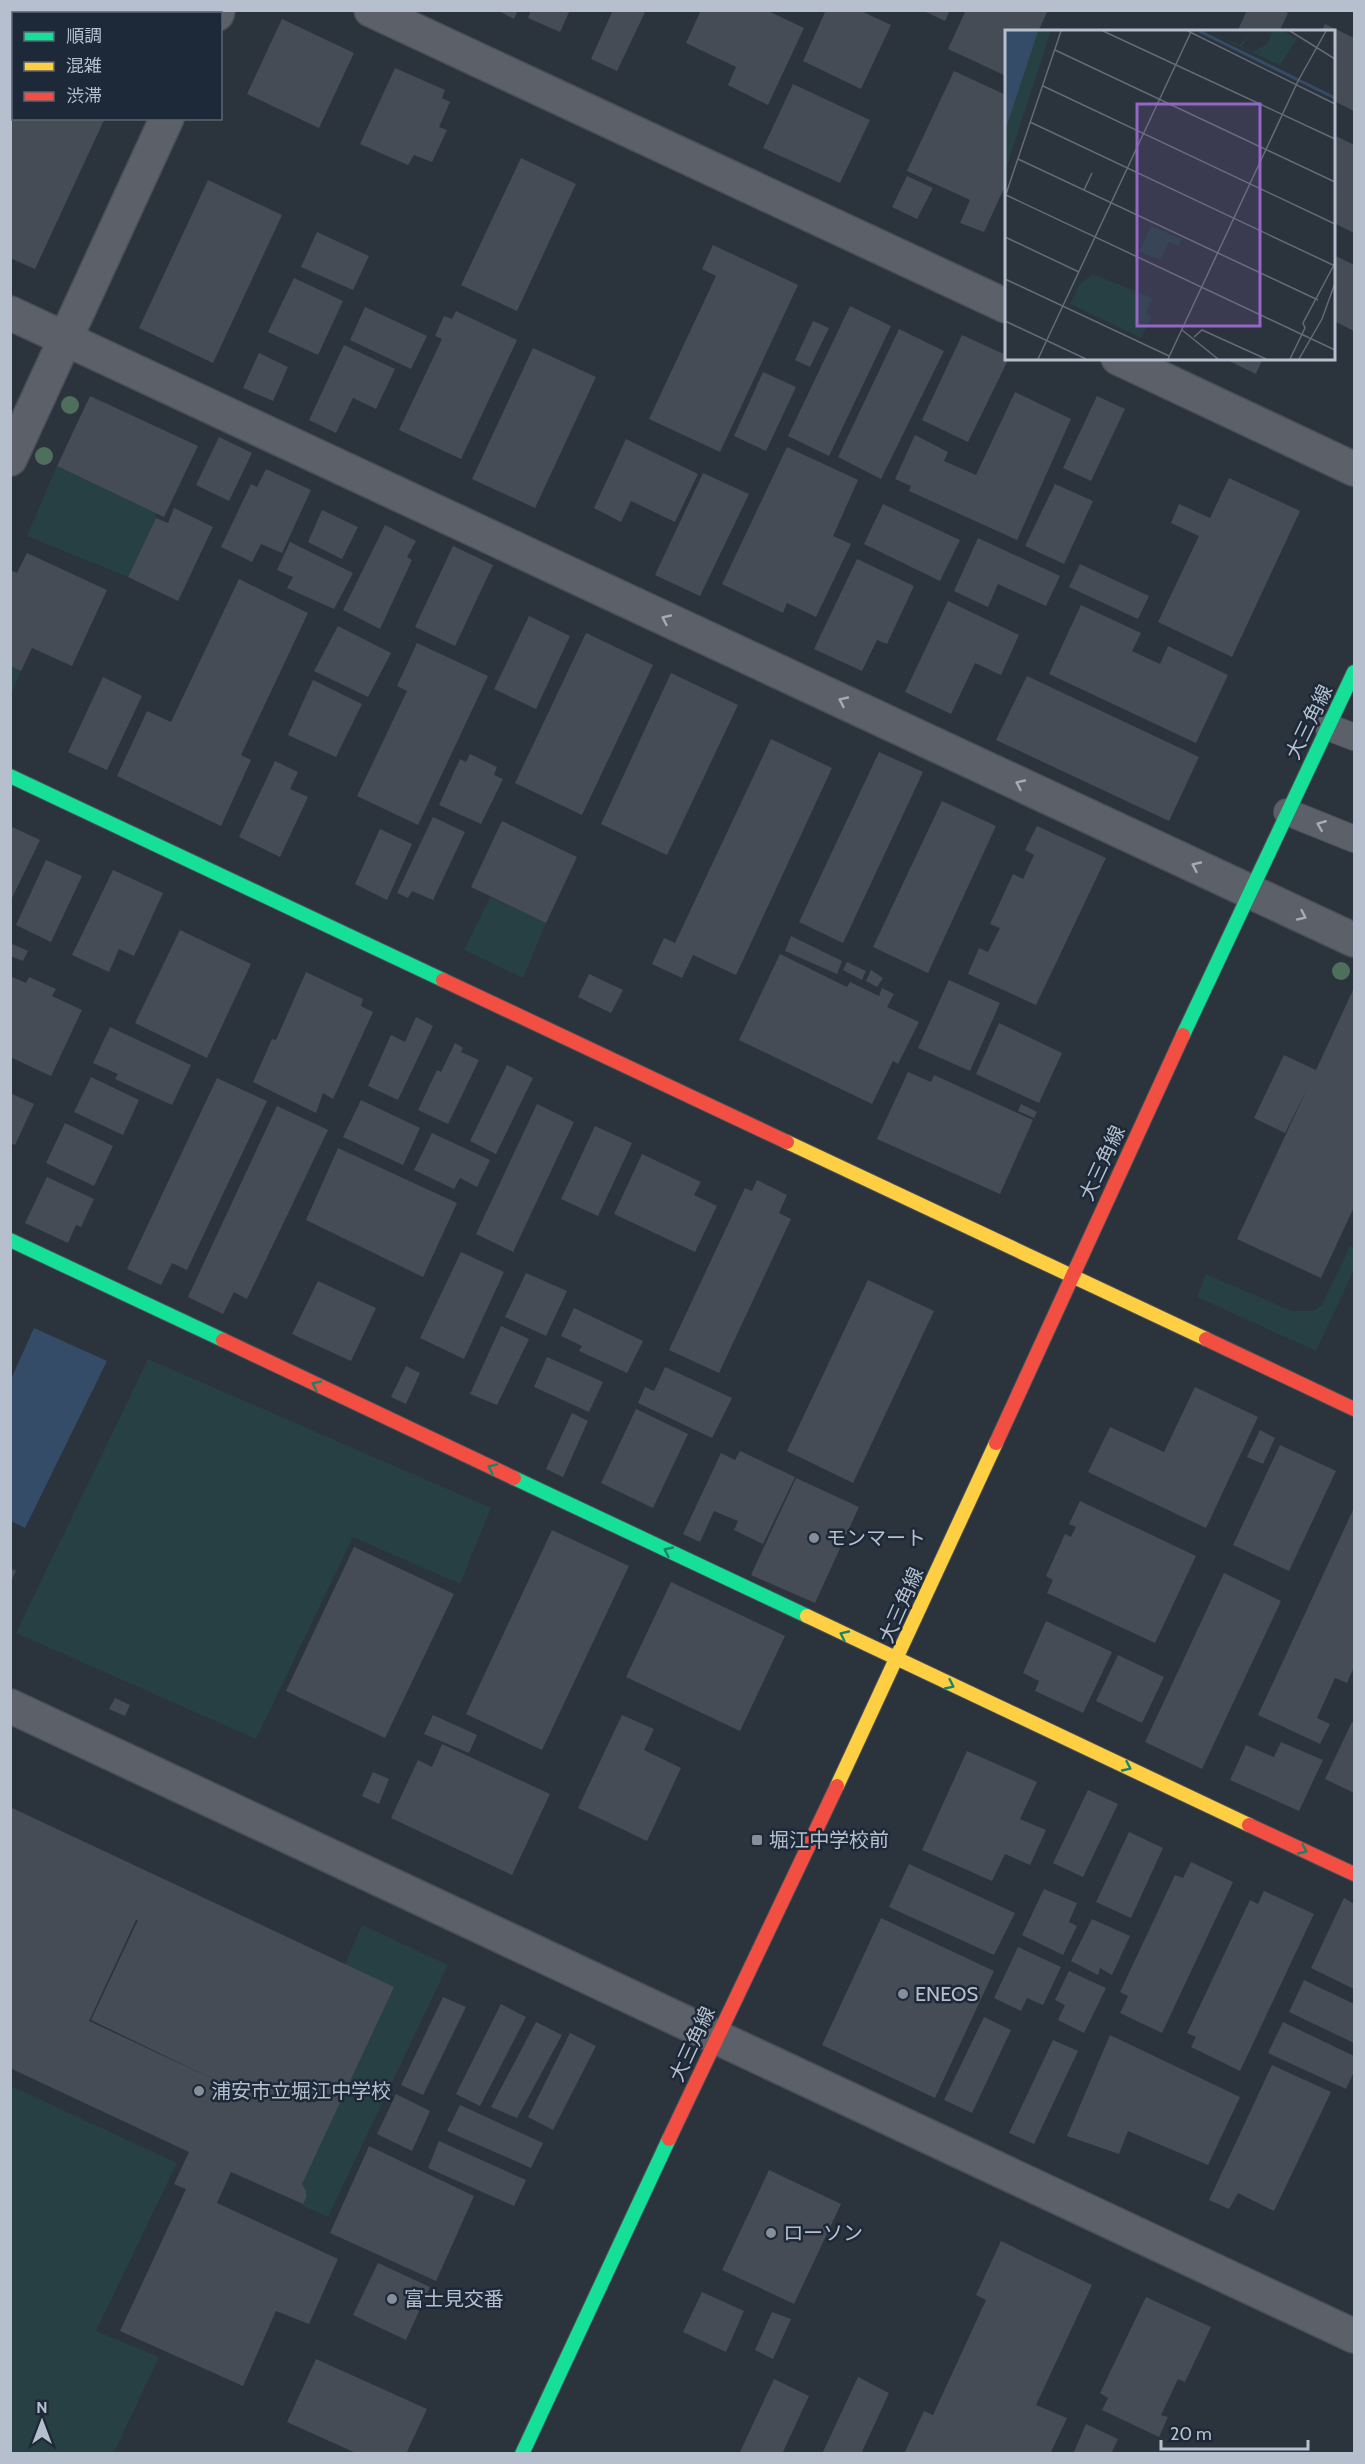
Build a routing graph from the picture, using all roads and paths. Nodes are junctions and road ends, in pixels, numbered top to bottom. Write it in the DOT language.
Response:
graph roads {
  1 [pos="371,10"];
  2 [pos="167,120"];
  3 [pos="1005,306"];
  4 [pos="10,313"];
  5 [pos="65,338"];
  6 [pos="1122,360"];
  7 [pos="10,459"];
  8 [pos="1354,469"];
  9 [pos="1354,672"];
  10 [pos="1328,727"];
  11 [pos="1354,737"];
  12 [pos="10,776"];
  13 [pos="1287,812"];
  14 [pos="1354,839"];
  15 [pos="1250,891"];
  16 [pos="1354,940"];
  17 [pos="10,1240"];
  18 [pos="1071,1276"];
  19 [pos="1354,1409"];
  20 [pos="897,1660"];
  21 [pos="10,1706"];
  22 [pos="1354,1874"];
  23 [pos="717,2037"];
  24 [pos="1354,2336"];
  25 [pos="522,2454"];
  1 -- 3 [label="street"];
  2 -- 5 [label="street"];
  4 -- 5 [label="street"];
  5 -- 7 [label="street"];
  15 -- 5 [label="street, one-way"];
  6 -- 8 [label="street"];
  9 -- 10 [label="street, 大三角線"];
  10 -- 11 [label="lane"];
  10 -- 13 [label="street, 大三角線"];
  12 -- 18 [label="street"];
  14 -- 13 [label="lane, one-way"];
  13 -- 15 [label="street, 大三角線"];
  15 -- 16 [label="street, one-way"];
  15 -- 18 [label="street, 大三角線"];
  20 -- 17 [label="street, one-way"];
  18 -- 19 [label="street"];
  18 -- 20 [label="street, 大三角線"];
  20 -- 22 [label="street, one-way"];
  20 -- 23 [label="street, 大三角線"];
  21 -- 23 [label="street"];
  23 -- 24 [label="street"];
  23 -- 25 [label="street, 大三角線"];
}
